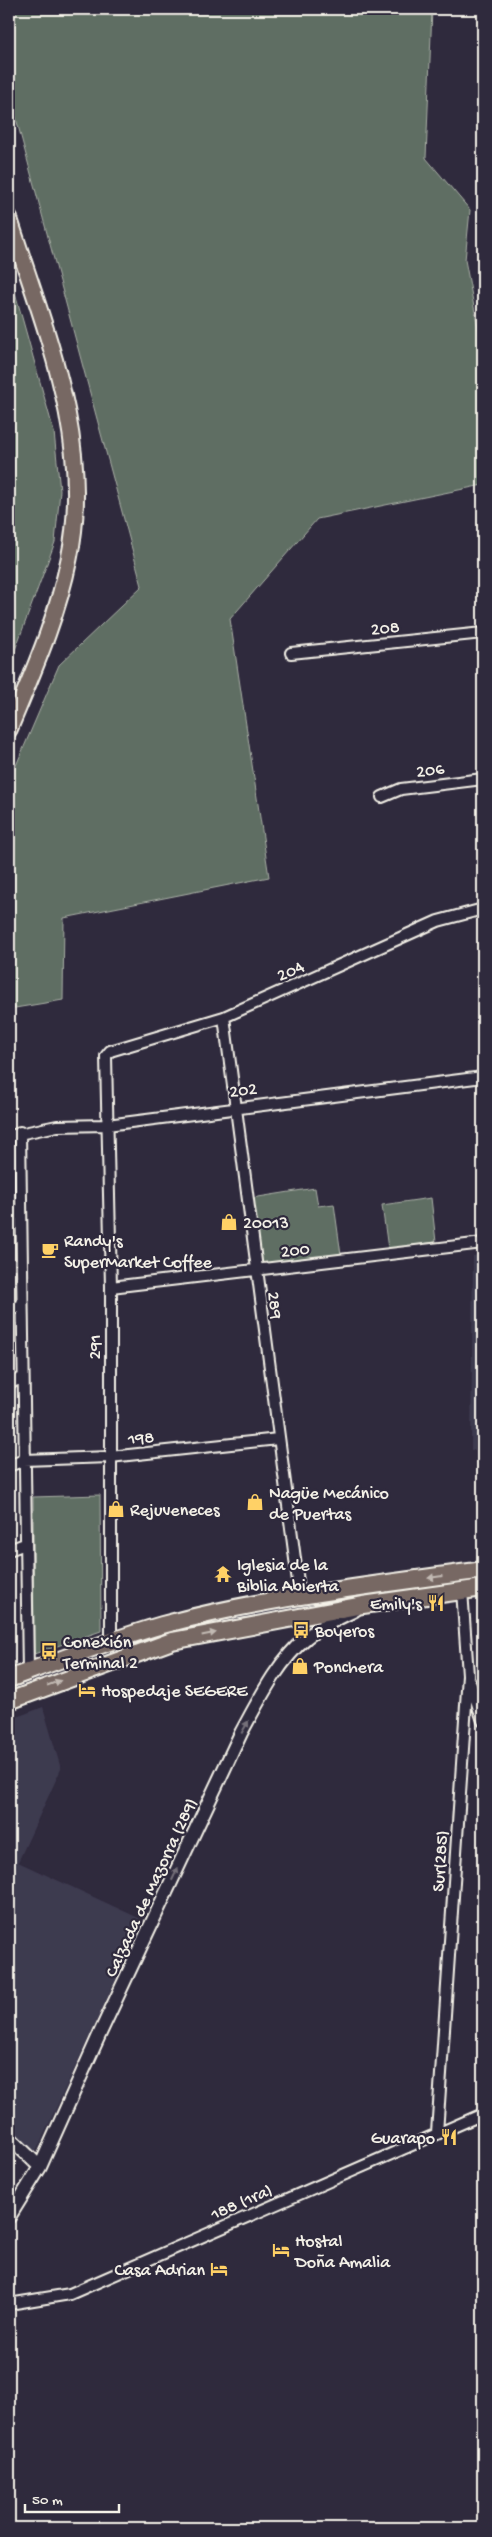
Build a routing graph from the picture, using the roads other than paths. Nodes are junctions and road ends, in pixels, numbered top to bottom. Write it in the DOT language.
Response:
graph roads {
  1 [pos="9,217"];
  2 [pos="483,633"];
  3 [pos="290,654"];
  4 [pos="9,730"];
  5 [pos="483,779"];
  6 [pos="382,797"];
  7 [pos="483,909"];
  8 [pos="224,1018"];
  9 [pos="108,1053"];
  10 [pos="483,1078"];
  11 [pos="235,1107"];
  12 [pos="107,1125"];
  13 [pos="20,1132"];
  14 [pos="9,1136"];
  15 [pos="21,1212"];
  16 [pos="9,1216"];
  17 [pos="483,1243"];
  18 [pos="255,1270"];
  19 [pos="111,1286"];
  20 [pos="22,1305"];
  21 [pos="9,1310"];
  22 [pos="23,1378"];
  23 [pos="9,1383"];
  24 [pos="278,1439"];
  25 [pos="110,1457"];
  26 [pos="24,1460"];
  27 [pos="9,1466"];
  28 [pos="25,1544"];
  29 [pos="9,1550"];
  30 [pos="483,1570"];
  31 [pos="483,1588"];
  32 [pos="462,1590"];
  33 [pos="300,1597"];
  34 [pos="363,1605"];
  35 [pos="111,1642"];
  36 [pos="28,1672"];
  37 [pos="468,1675"];
  38 [pos="9,1679"];
  39 [pos="9,1701"];
  40 [pos="483,1721"];
  41 [pos="483,2114"];
  42 [pos="437,2133"];
  43 [pos="9,2138"];
  44 [pos="40,2167"];
  45 [pos="9,2217"];
  46 [pos="9,2304"];
  1 -- 4 [label="main road"];
  2 -- 3 [label="street, 208"];
  5 -- 6 [label="street, 206"];
  7 -- 8 [label="street, 204"];
  8 -- 9 [label="street, 204"];
  8 -- 11 [label="street, 289"];
  9 -- 12 [label="street, 291"];
  10 -- 11 [label="street, 202"];
  11 -- 12 [label="street, 202"];
  11 -- 18 [label="street, 289"];
  12 -- 13 [label="street, 202"];
  12 -- 19 [label="street, 291"];
  13 -- 14 [label="street, 202"];
  13 -- 15 [label="street"];
  15 -- 16 [label="street"];
  15 -- 20 [label="street"];
  17 -- 18 [label="street, 200"];
  18 -- 19 [label="street, 200"];
  18 -- 24 [label="street, 289"];
  19 -- 25 [label="street, 291"];
  20 -- 21 [label="street"];
  20 -- 22 [label="street"];
  22 -- 23 [label="street"];
  22 -- 26 [label="street"];
  24 -- 25 [label="street, 198"];
  24 -- 33 [label="street, 289"];
  25 -- 26 [label="street, 198"];
  25 -- 35 [label="street, 291"];
  26 -- 27 [label="street, 198"];
  26 -- 28 [label="street"];
  28 -- 29 [label="street"];
  28 -- 36 [label="street"];
  30 -- 33 [label="highway, one-way"];
  31 -- 32 [label="highway"];
  32 -- 34 [label="highway"];
  32 -- 37 [label="street, Sur(285)"];
  33 -- 35 [label="highway"];
  39 -- 34 [label="highway, one-way"];
  44 -- 34 [label="street, Calzada de Mazorra (289), one-way"];
  35 -- 36 [label="highway"];
  36 -- 38 [label="highway"];
  37 -- 40 [label="street"];
  37 -- 42 [label="street, Sur(285)"];
  41 -- 42 [label="street, 188 (1ra)"];
  42 -- 46 [label="street, 188 (1ra)"];
  43 -- 44 [label="street"];
  44 -- 45 [label="street, Calzada de Mazorra (289)"];
}
